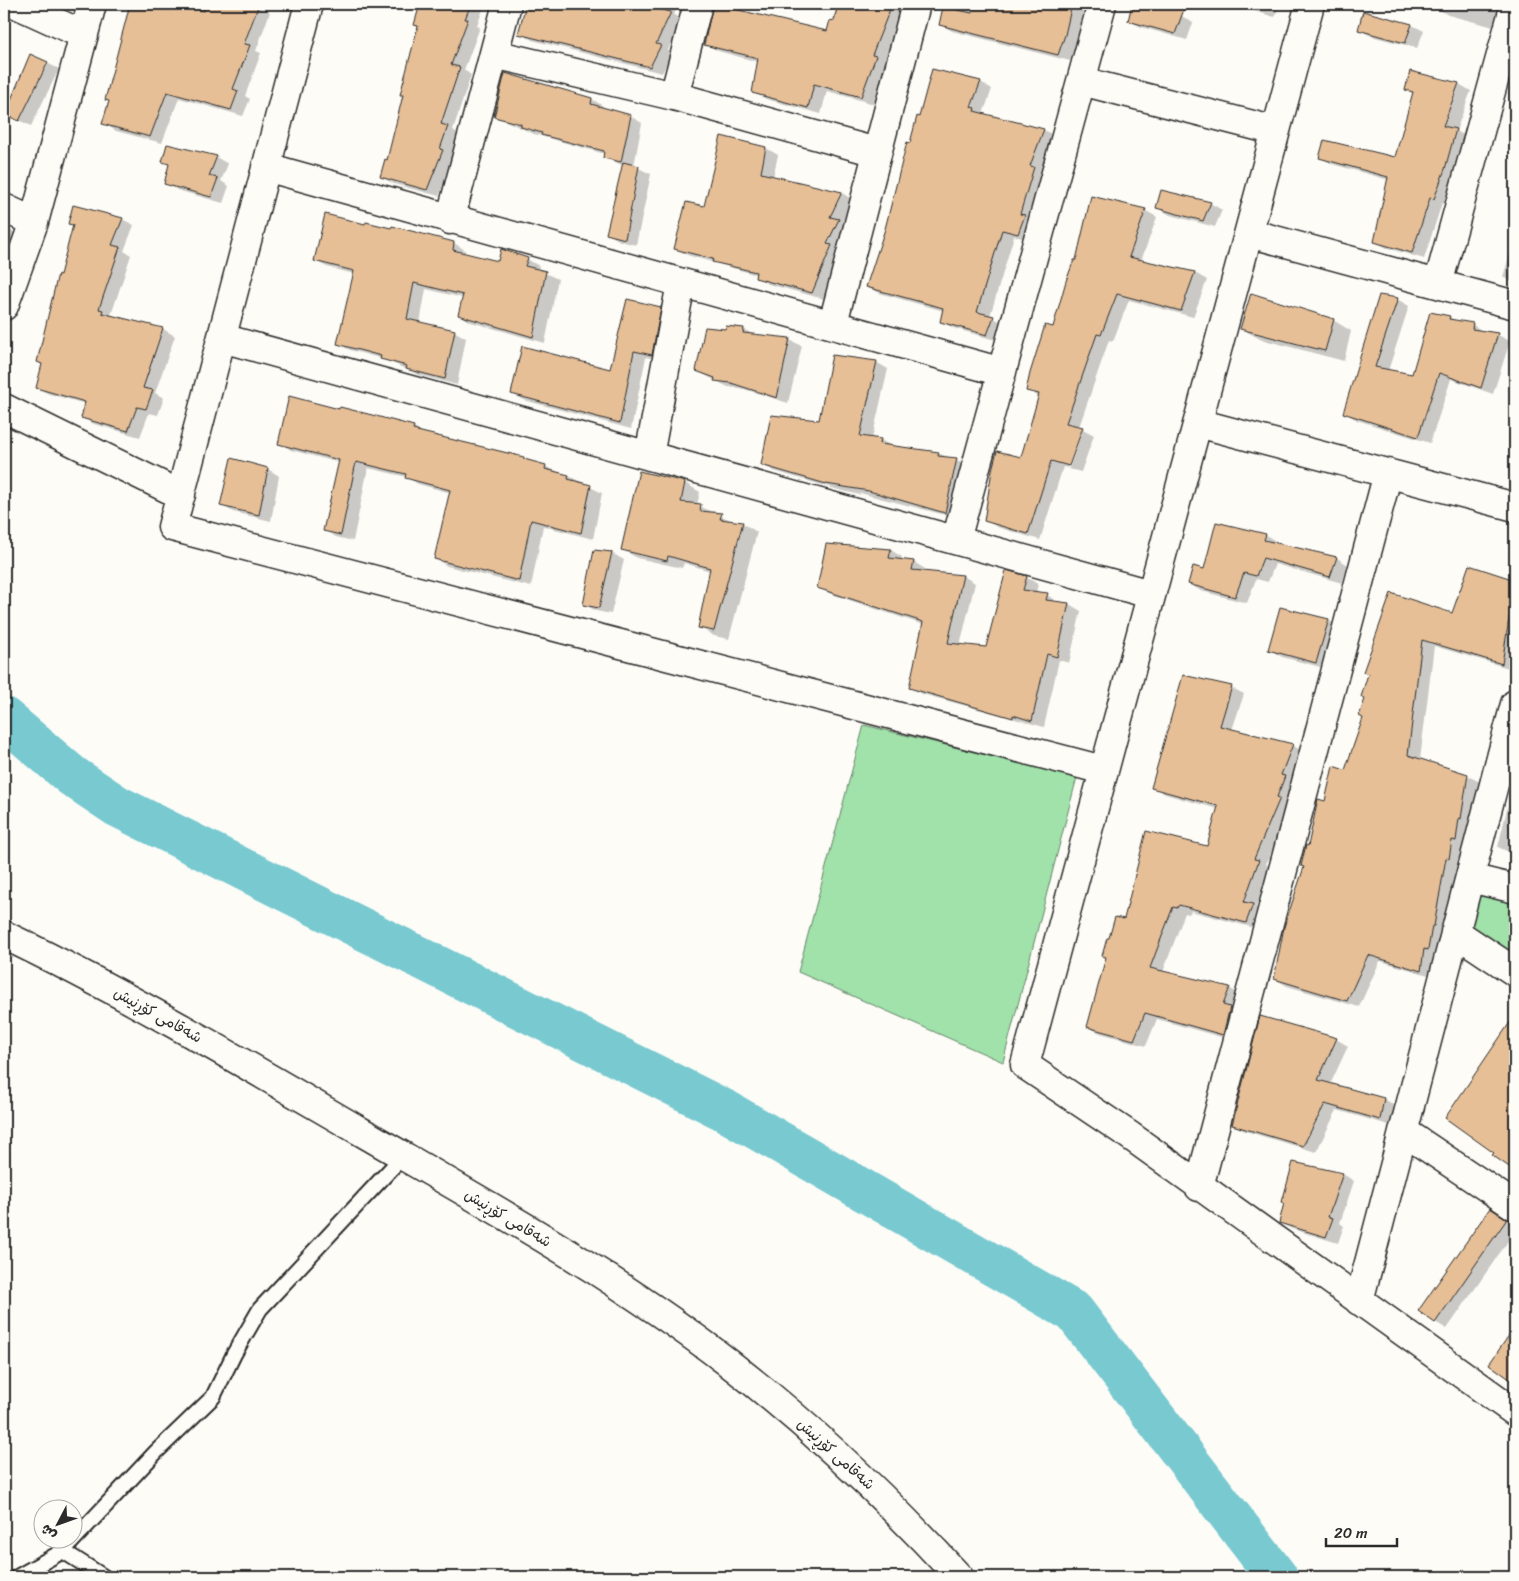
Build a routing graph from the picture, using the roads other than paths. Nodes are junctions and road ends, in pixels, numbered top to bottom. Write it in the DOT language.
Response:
graph roads {
  1 [pos="16,4"];
  2 [pos="92,4"];
  3 [pos="309,4"];
  4 [pos="507,4"];
  5 [pos="698,4"];
  6 [pos="916,4"];
  7 [pos="1102,4"];
  8 [pos="1310,4"];
  9 [pos="1515,4"];
  10 [pos="84,35"];
  11 [pos="494,54"];
  12 [pos="1081,81"];
  13 [pos="674,96"];
  14 [pos="1276,131"];
  15 [pos="876,152"];
  16 [pos="266,167"];
  17 [pos="4,208"];
  18 [pos="450,220"];
  19 [pos="34,222"];
  20 [pos="1249,233"];
  21 [pos="682,283"];
  22 [pos="1438,284"];
  23 [pos="1515,305"];
  24 [pos="4,306"];
  25 [pos="833,324"];
  26 [pos="222,338"];
  27 [pos="1002,372"];
  28 [pos="4,408"];
  29 [pos="1198,423"];
  30 [pos="649,456"];
  31 [pos="1388,473"];
  32 [pos="181,495"];
  33 [pos="1515,507"];
  34 [pos="956,540"];
  35 [pos="1150,594"];
  36 [pos="1515,704"];
  37 [pos="1103,770"];
  38 [pos="1470,878"];
  39 [pos="1515,890"];
  40 [pos="1455,932"];
  41 [pos="4,935"];
  42 [pos="1515,972"];
  43 [pos="1403,1131"];
  44 [pos="402,1156"];
  45 [pos="1199,1187"];
  46 [pos="1515,1206"];
  47 [pos="1359,1301"];
  48 [pos="1515,1412"];
  49 [pos="64,1551"];
  50 [pos="16,1577"];
  51 [pos="104,1577"];
  52 [pos="959,1577"];
  1 -- 10 [label="street"];
  2 -- 10 [label="street"];
  3 -- 16 [label="street"];
  4 -- 11 [label="street"];
  5 -- 13 [label="street"];
  6 -- 15 [label="street"];
  7 -- 12 [label="street"];
  8 -- 14 [label="street"];
  9 -- 22 [label="street"];
  10 -- 19 [label="street"];
  11 -- 13 [label="street"];
  11 -- 18 [label="street"];
  12 -- 14 [label="street"];
  12 -- 27 [label="street"];
  13 -- 15 [label="street"];
  14 -- 20 [label="street"];
  15 -- 25 [label="street"];
  16 -- 18 [label="street"];
  16 -- 26 [label="street"];
  17 -- 19 [label="street"];
  18 -- 21 [label="street"];
  19 -- 24 [label="street"];
  20 -- 22 [label="street"];
  20 -- 29 [label="street"];
  21 -- 25 [label="street"];
  21 -- 30 [label="street"];
  22 -- 23 [label="street"];
  25 -- 27 [label="street"];
  26 -- 30 [label="street"];
  26 -- 32 [label="street"];
  27 -- 34 [label="street"];
  28 -- 32 [label="street"];
  29 -- 31 [label="street"];
  29 -- 35 [label="street"];
  30 -- 34 [label="street"];
  31 -- 33 [label="street"];
  31 -- 45 [label="street"];
  32 -- 37 [label="street"];
  34 -- 35 [label="street"];
  35 -- 37 [label="street"];
  36 -- 38 [label="street"];
  37 -- 45 [label="street"];
  38 -- 39 [label="street"];
  38 -- 40 [label="street"];
  40 -- 42 [label="street"];
  40 -- 43 [label="street"];
  41 -- 44 [label="street, شەقامی کۆڕنیش"];
  43 -- 46 [label="street"];
  43 -- 47 [label="street"];
  44 -- 49 [label="lane"];
  44 -- 52 [label="street, شەقامی کۆڕنیش"];
  45 -- 47 [label="street"];
  47 -- 48 [label="street"];
  49 -- 50 [label="lane"];
  49 -- 51 [label="lane"];
}
